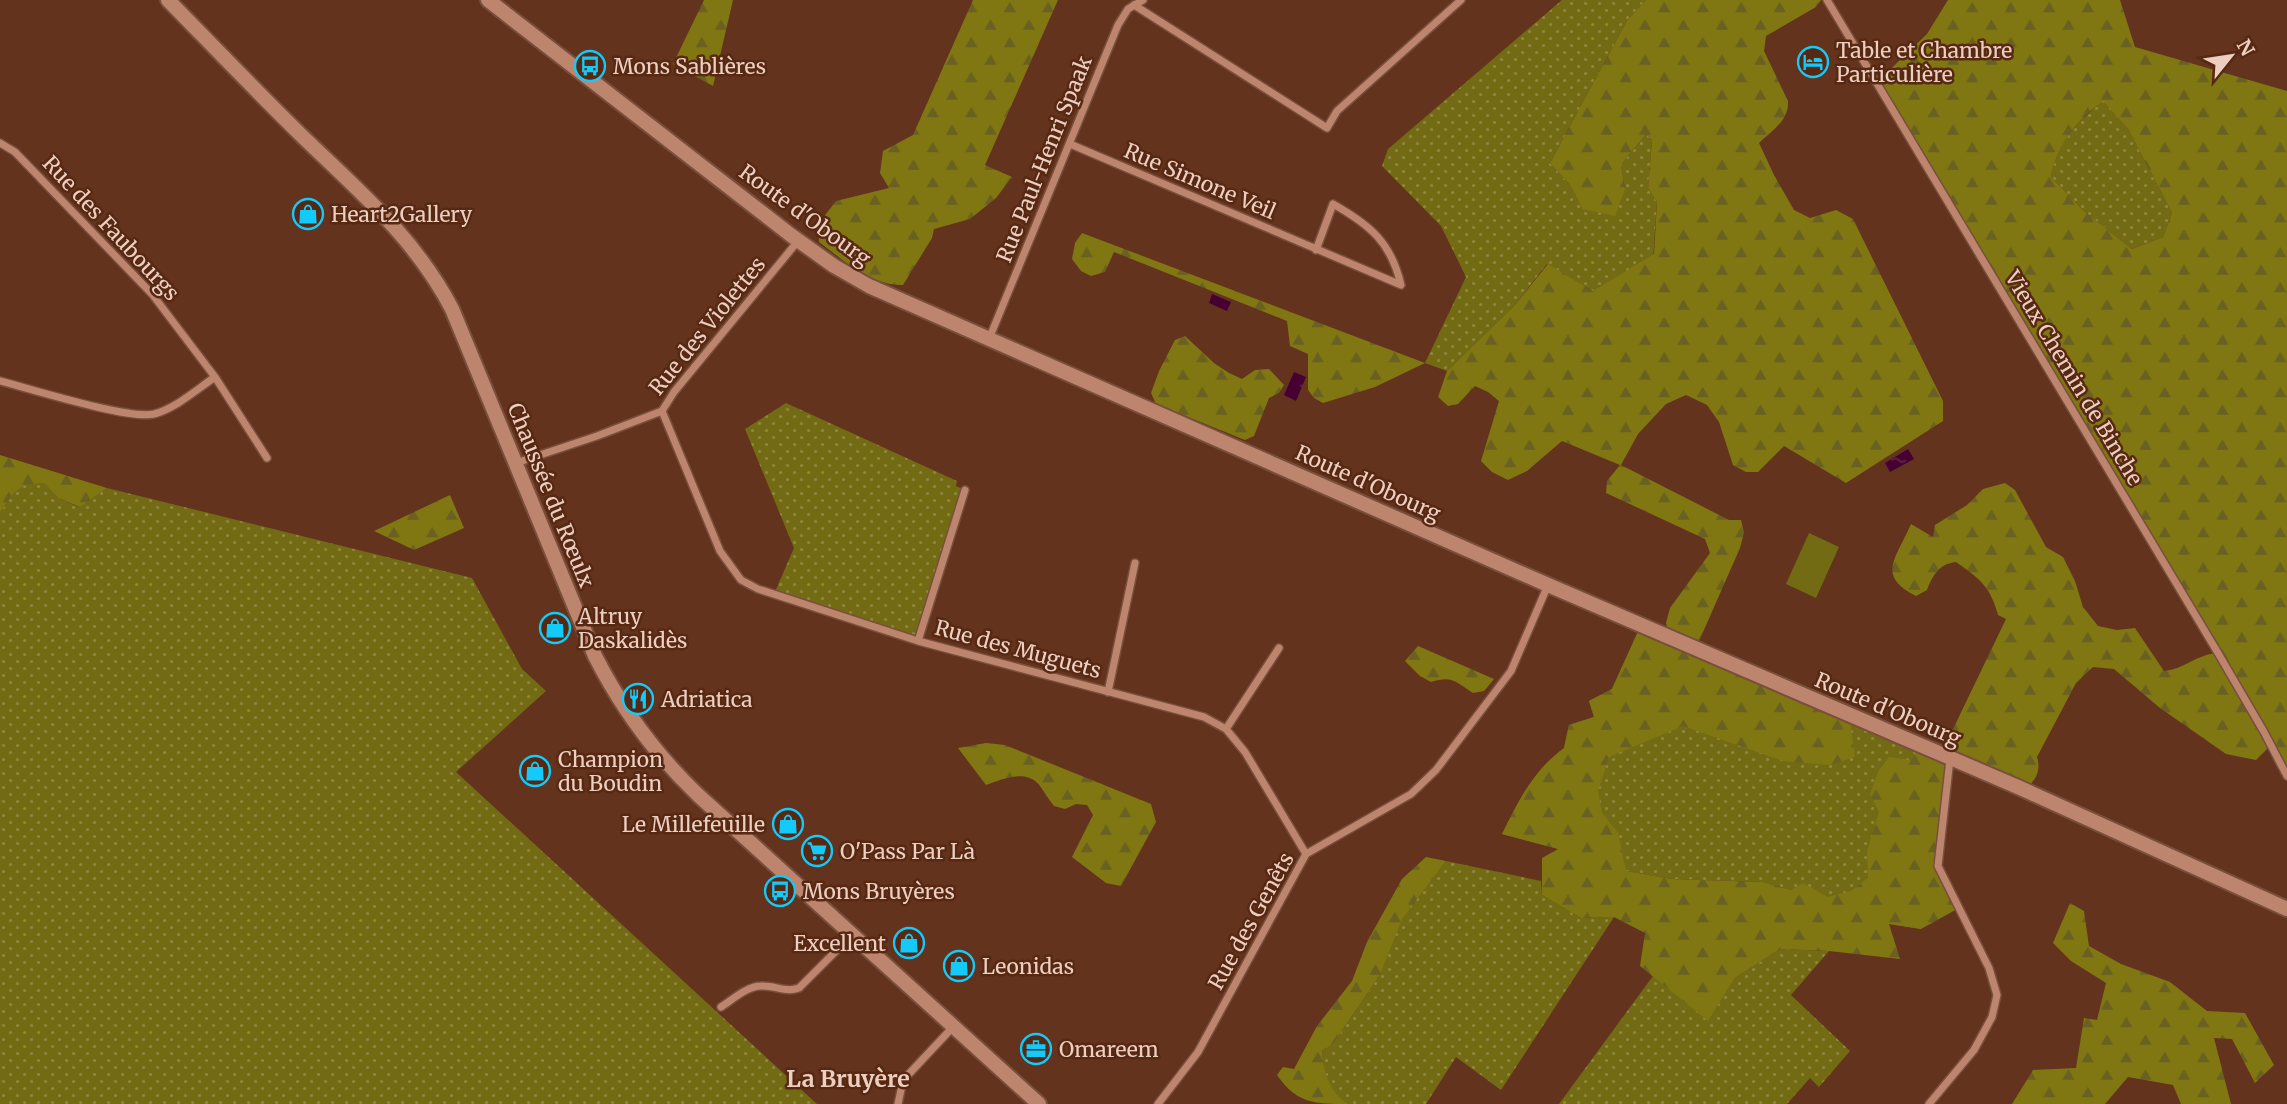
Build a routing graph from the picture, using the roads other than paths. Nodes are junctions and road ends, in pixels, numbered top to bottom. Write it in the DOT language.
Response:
graph roads {
  1 [pos="168,0"];
  2 [pos="488,0"];
  3 [pos="1143,0"];
  4 [pos="1461,0"];
  5 [pos="1827,0"];
  6 [pos="1134,5"];
  7 [pos="0,143"];
  8 [pos="1070,144"];
  9 [pos="799,240"];
  10 [pos="1316,250"];
  11 [pos="989,339"];
  12 [pos="215,377"];
  13 [pos="0,381"];
  14 [pos="662,411"];
  15 [pos="267,458"];
  16 [pos="516,463"];
  17 [pos="965,490"];
  18 [pos="1135,563"];
  19 [pos="1549,585"];
  20 [pos="918,640"];
  21 [pos="1279,648"];
  22 [pos="1108,692"];
  23 [pos="1226,729"];
  24 [pos="1950,758"];
  25 [pos="2287,776"];
  26 [pos="1306,854"];
  27 [pos="2287,909"];
  28 [pos="852,935"];
  29 [pos="721,1007"];
  30 [pos="953,1027"];
  31 [pos="898,1104"];
  32 [pos="1039,1104"];
  33 [pos="1158,1104"];
  34 [pos="1929,1104"];
  1 -- 16 [label="main road, Chaussée du Rœulx"];
  2 -- 9 [label="main road, Route d'Obourg"];
  3 -- 6 [label="street, Rue Paul-Henri Spaak"];
  4 -- 6 [label="street"];
  5 -- 25 [label="street, Vieux Chemin de Binche"];
  6 -- 8 [label="street, Rue Paul-Henri Spaak"];
  7 -- 12 [label="street, Rue des Faubourgs"];
  8 -- 10 [label="street, Rue Simone Veil"];
  8 -- 11 [label="street, Rue Paul-Henri Spaak"];
  9 -- 11 [label="main road, Route d'Obourg"];
  9 -- 14 [label="street, Rue des Violettes"];
  10 -- 10 [label="street, Rue Simone Veil"];
  11 -- 19 [label="main road, Route d'Obourg"];
  12 -- 13 [label="street"];
  12 -- 15 [label="street, Rue des Faubourgs"];
  14 -- 16 [label="street, Rue des Violettes"];
  14 -- 20 [label="street, Rue des Muguets"];
  16 -- 28 [label="main road, Chaussée du Rœulx"];
  17 -- 20 [label="street, Rue des Muguets"];
  18 -- 22 [label="street, Rue des Muguets"];
  19 -- 24 [label="main road, Route d'Obourg"];
  19 -- 26 [label="street, Rue des Genêts"];
  20 -- 22 [label="street, Rue des Muguets"];
  21 -- 23 [label="street"];
  22 -- 23 [label="street, Rue des Muguets"];
  23 -- 26 [label="street, Rue des Muguets"];
  24 -- 27 [label="main road, Route d'Obourg"];
  24 -- 34 [label="street"];
  26 -- 33 [label="street, Rue des Genêts"];
  28 -- 29 [label="street"];
  28 -- 30 [label="main road, Chaussée du Rœulx"];
  30 -- 31 [label="street"];
  30 -- 32 [label="main road, Chaussée du Rœulx"];
}
